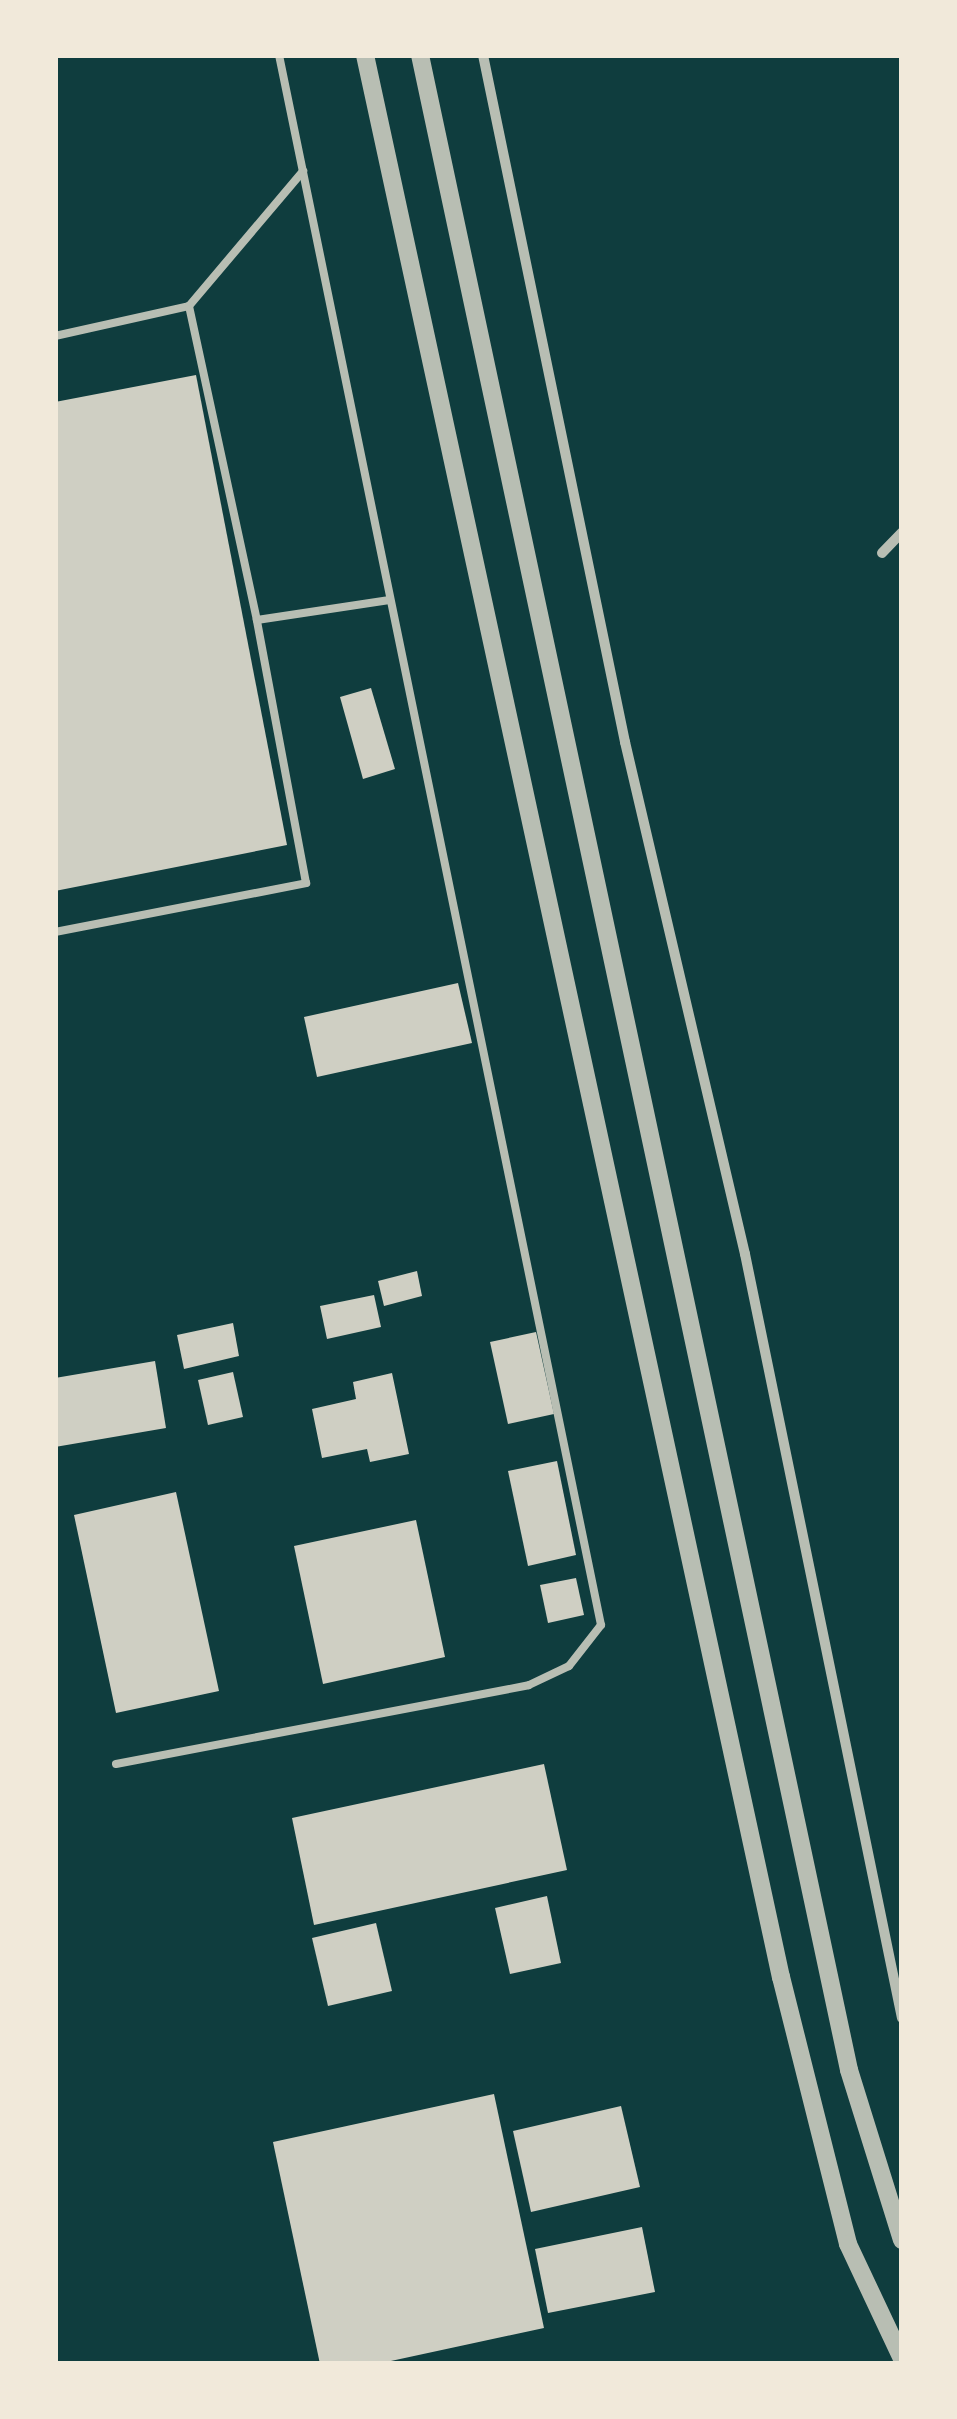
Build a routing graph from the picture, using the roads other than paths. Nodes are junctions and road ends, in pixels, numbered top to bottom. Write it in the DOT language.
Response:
graph roads {
  1 [pos="279,55"];
  2 [pos="365,55"];
  3 [pos="420,55"];
  4 [pos="482,55"];
  5 [pos="303,171"];
  6 [pos="189,306"];
  7 [pos="55,336"];
  8 [pos="902,532"];
  9 [pos="882,553"];
  10 [pos="389,600"];
  11 [pos="257,620"];
  12 [pos="55,932"];
  13 [pos="116,1764"];
  14 [pos="902,2018"];
  15 [pos="902,2240"];
  16 [pos="902,2359"];
  1 -- 5 [label="lane"];
  2 -- 16 [label="street"];
  3 -- 15 [label="street"];
  4 -- 14 [label="street"];
  5 -- 6 [label="lane"];
  5 -- 10 [label="lane"];
  6 -- 7 [label="lane"];
  6 -- 11 [label="lane"];
  8 -- 9 [label="street"];
  10 -- 11 [label="lane"];
  10 -- 13 [label="lane"];
  11 -- 12 [label="lane"];
}
